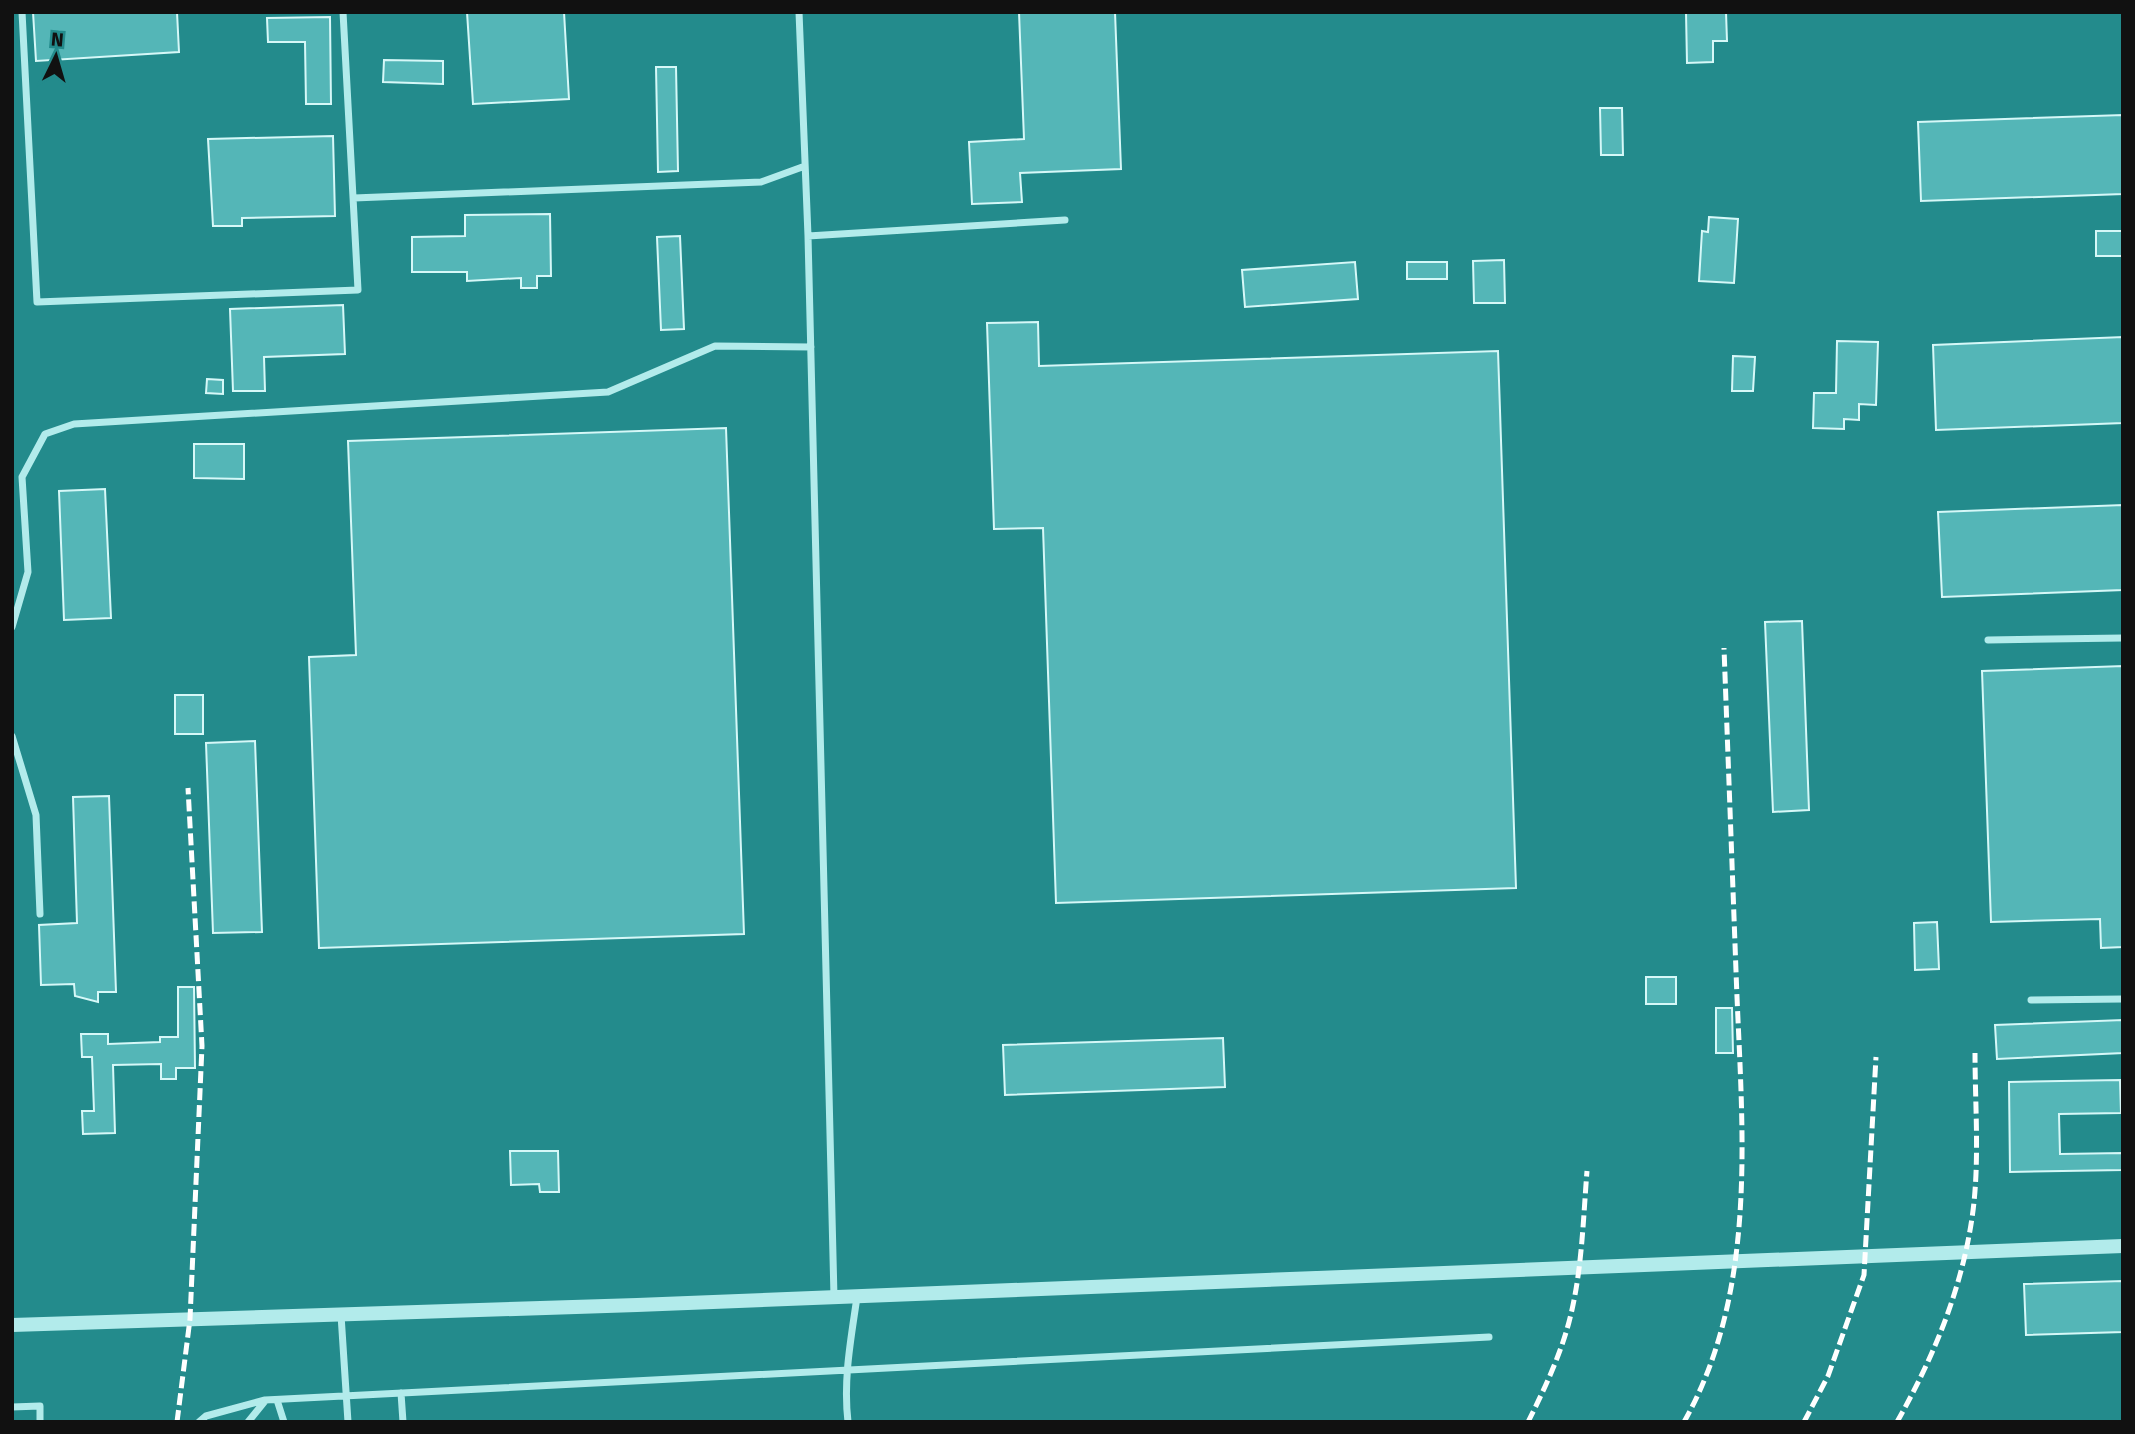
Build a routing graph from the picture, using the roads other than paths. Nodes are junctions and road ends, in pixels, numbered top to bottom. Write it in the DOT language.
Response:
graph roads {
  1 [pos="22,12"];
  2 [pos="343,12"];
  3 [pos="799,12"];
  4 [pos="805,166"];
  5 [pos="354,198"];
  6 [pos="1065,220"];
  7 [pos="808,236"];
  8 [pos="811,347"];
  9 [pos="12,627"];
  10 [pos="2123,638"];
  11 [pos="1988,640"];
  12 [pos="12,736"];
  13 [pos="40,914"];
  14 [pos="2123,999"];
  15 [pos="2031,1000"];
  16 [pos="2123,1246"];
  17 [pos="858,1296"];
  18 [pos="834,1297"];
  19 [pos="341,1314"];
  20 [pos="12,1325"];
  21 [pos="1489,1337"];
  22 [pos="847,1368"];
  23 [pos="401,1393"];
  24 [pos="347,1396"];
  25 [pos="265,1400"];
  26 [pos="277,1400"];
  27 [pos="12,1408"];
  28 [pos="40,1422"];
  29 [pos="199,1422"];
  30 [pos="248,1422"];
  31 [pos="284,1422"];
  32 [pos="348,1422"];
  33 [pos="403,1422"];
  34 [pos="848,1422"];
  1 -- 5 [label="lane"];
  2 -- 5 [label="lane"];
  3 -- 4 [label="lane"];
  4 -- 5 [label="lane"];
  4 -- 7 [label="lane"];
  6 -- 7 [label="lane"];
  7 -- 8 [label="lane"];
  8 -- 9 [label="lane"];
  8 -- 18 [label="lane"];
  10 -- 11 [label="lane"];
  12 -- 13 [label="lane"];
  14 -- 15 [label="lane"];
  16 -- 17 [label="street"];
  17 -- 18 [label="street"];
  17 -- 22 [label="lane"];
  18 -- 19 [label="street"];
  19 -- 20 [label="street"];
  19 -- 24 [label="lane"];
  21 -- 22 [label="lane"];
  22 -- 23 [label="lane"];
  22 -- 34 [label="lane"];
  23 -- 24 [label="lane"];
  23 -- 33 [label="lane"];
  24 -- 26 [label="lane"];
  24 -- 32 [label="lane"];
  25 -- 26 [label="lane"];
  25 -- 29 [label="lane"];
  25 -- 30 [label="lane"];
  26 -- 31 [label="lane"];
  27 -- 28 [label="lane"];
}
